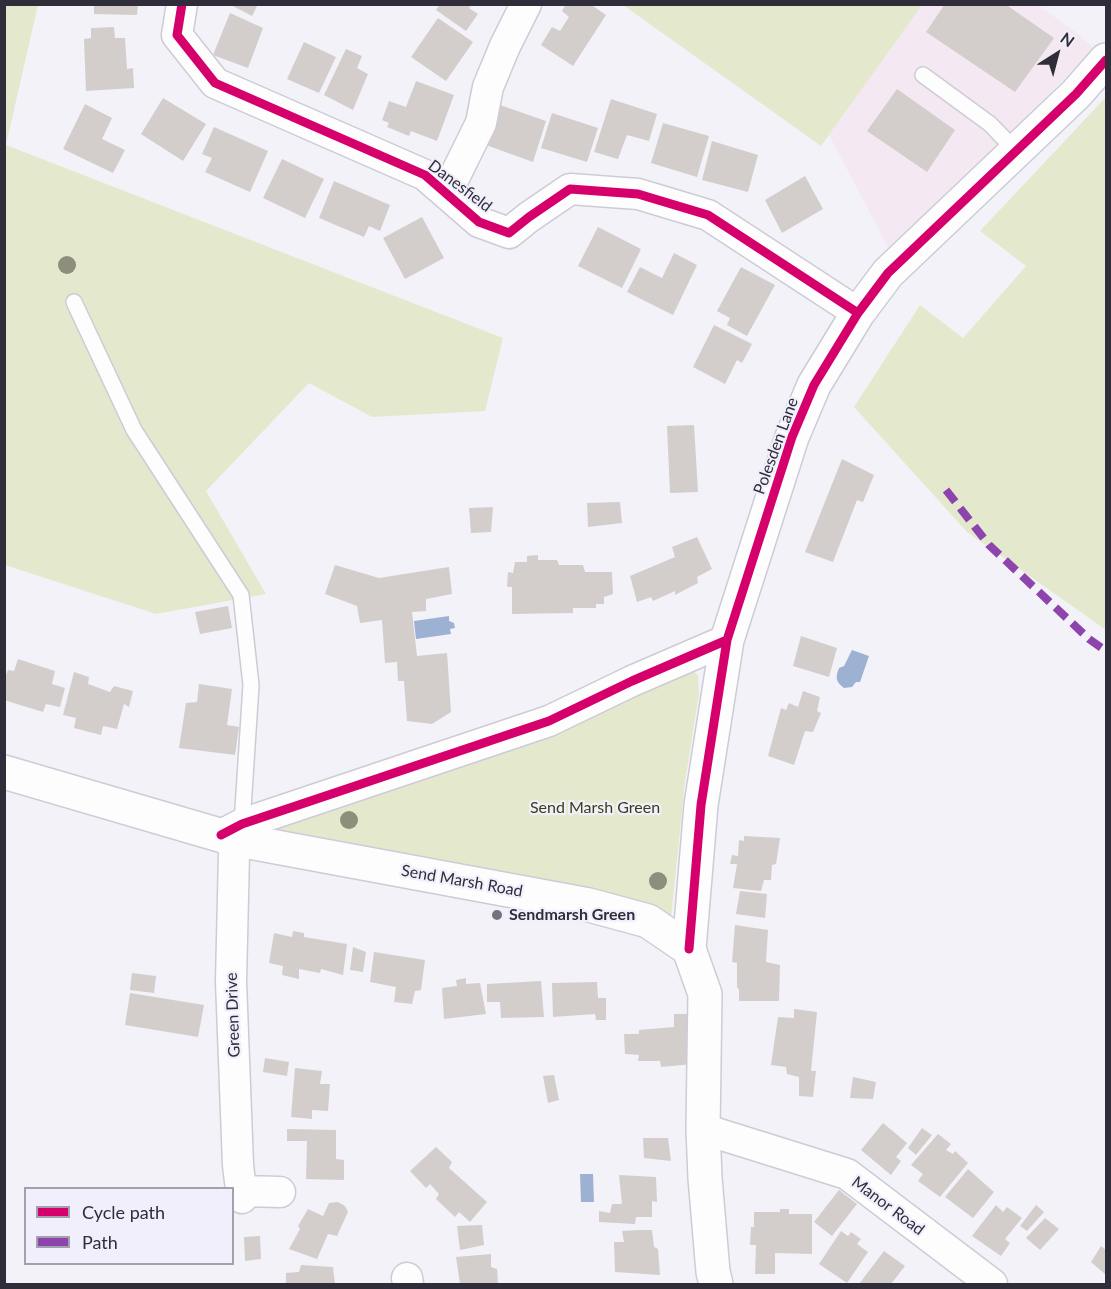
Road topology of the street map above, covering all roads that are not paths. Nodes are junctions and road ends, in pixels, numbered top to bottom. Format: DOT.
graph roads {
  1 [pos="182,4"];
  2 [pos="526,4"];
  3 [pos="1107,60"];
  4 [pos="922,75"];
  5 [pos="1017,152"];
  6 [pos="447,192"];
  7 [pos="74,302"];
  8 [pos="858,313"];
  9 [pos="727,640"];
  10 [pos="4,772"];
  11 [pos="232,832"];
  12 [pos="689,949"];
  13 [pos="703,1129"];
  14 [pos="280,1192"];
  15 [pos="716,1284"];
  16 [pos="992,1284"];
  1 -- 6 [label="street, Danesfield"];
  2 -- 6 [label="street"];
  3 -- 5 [label="main road, Polesden Lane"];
  4 -- 5 [label="lane"];
  5 -- 8 [label="main road, Polesden Lane"];
  6 -- 8 [label="street, Danesfield"];
  7 -- 11 [label="lane"];
  8 -- 9 [label="main road, Polesden Lane"];
  9 -- 11 [label="street"];
  9 -- 12 [label="main road, Polesden Lane"];
  10 -- 11 [label="main road, Send Marsh Road"];
  11 -- 12 [label="main road, Send Marsh Road"];
  11 -- 14 [label="street, Green Drive"];
  12 -- 13 [label="main road"];
  13 -- 15 [label="main road"];
  13 -- 16 [label="street, Manor Road"];
}
